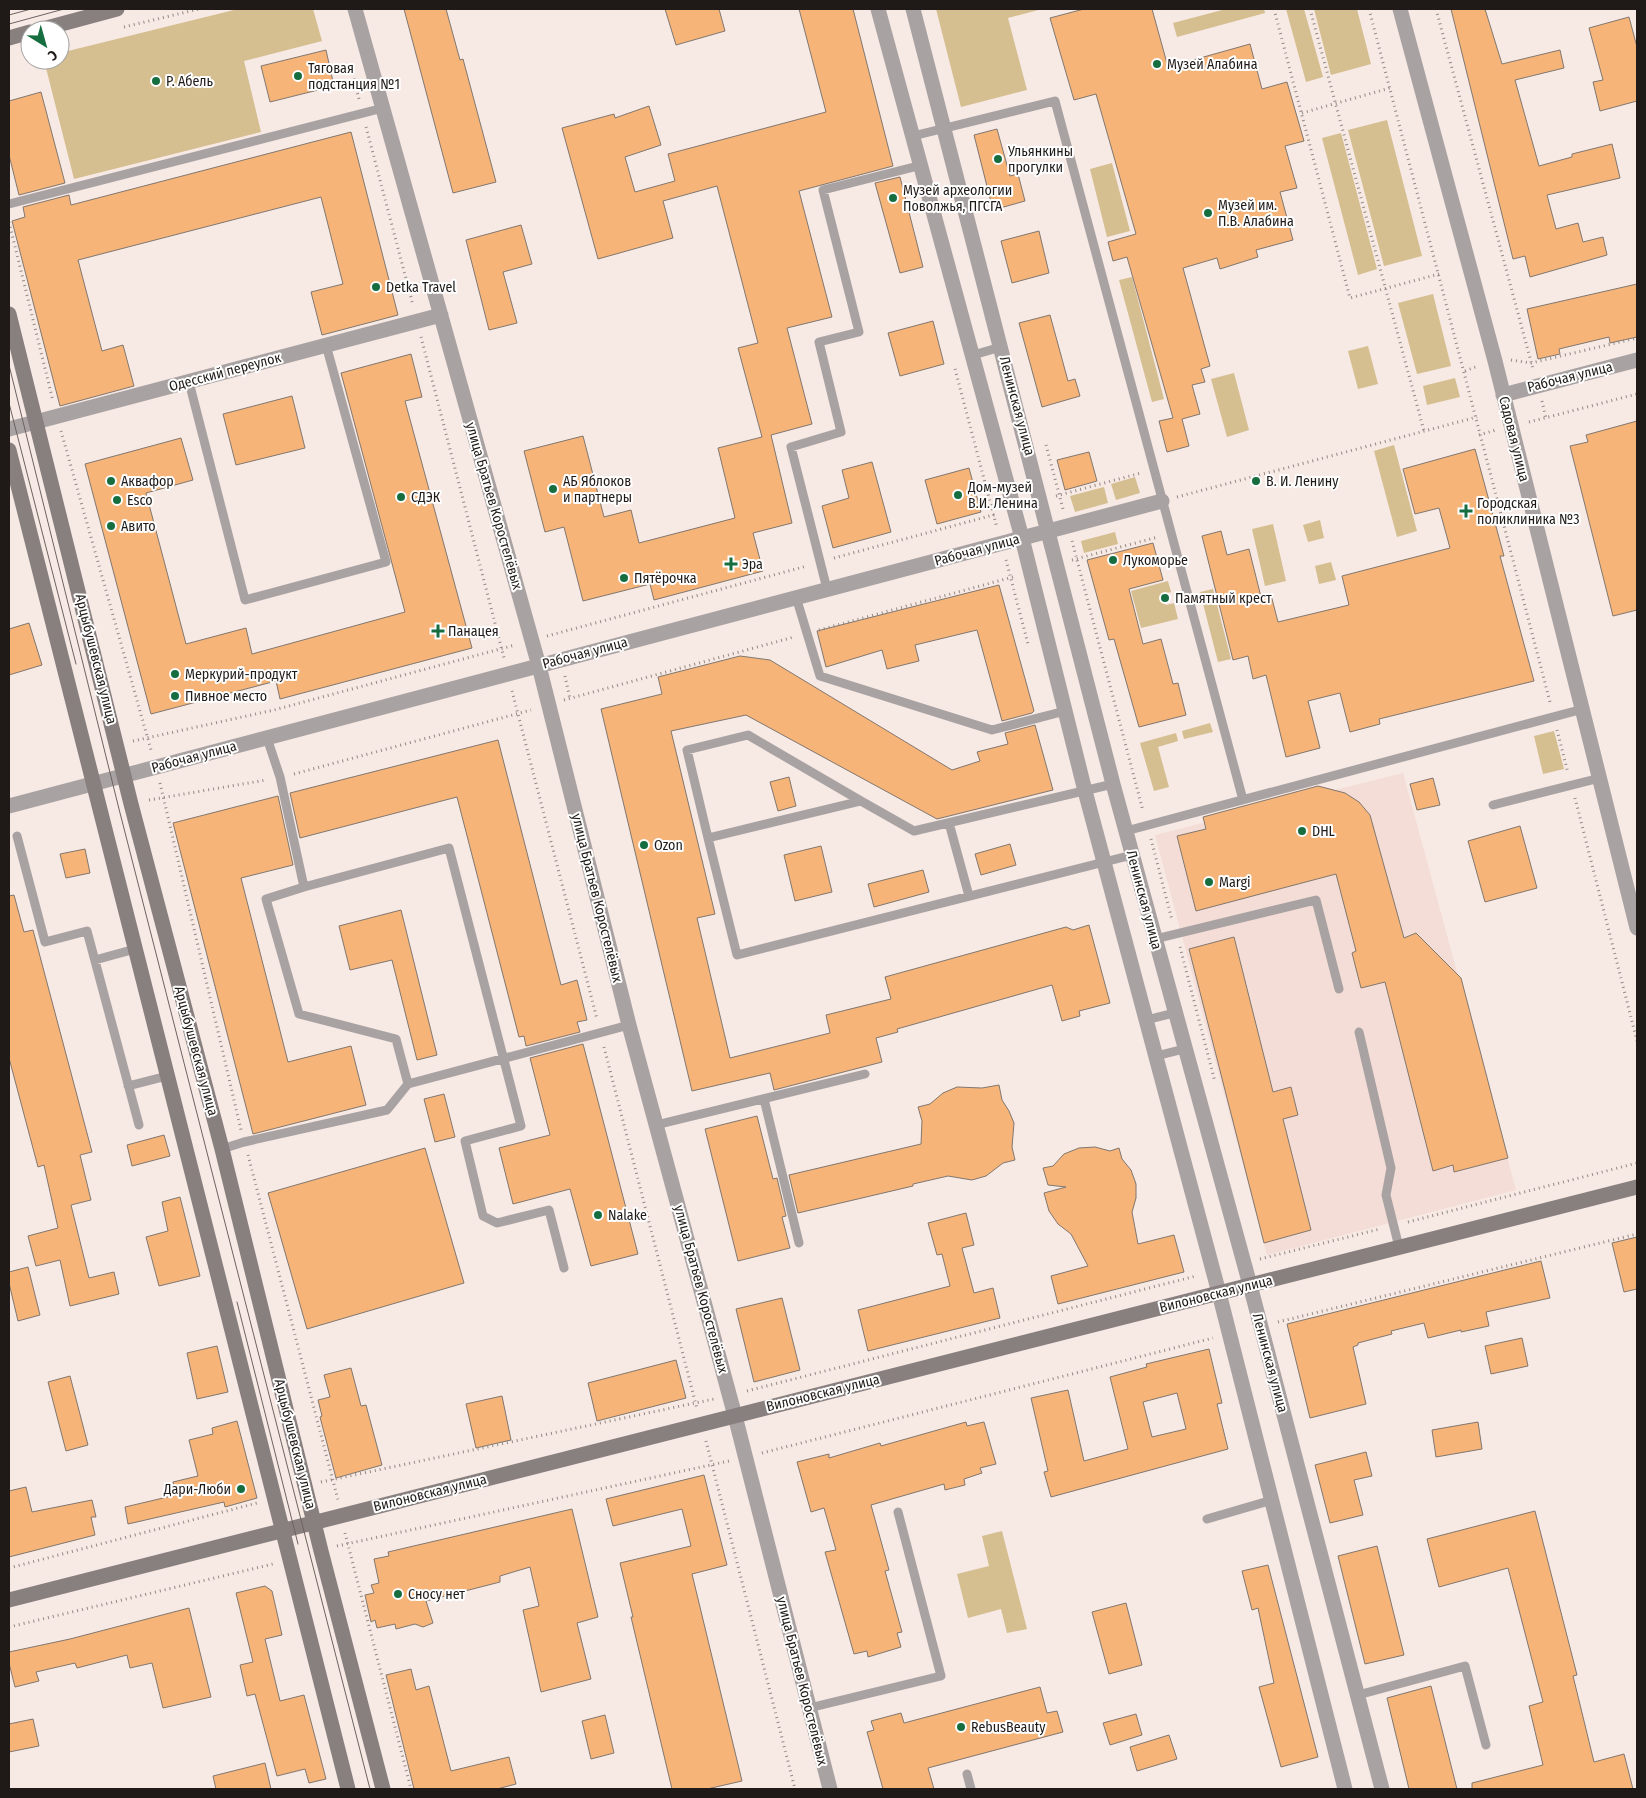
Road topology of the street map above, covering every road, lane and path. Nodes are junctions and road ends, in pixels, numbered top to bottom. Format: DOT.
graph roads {
  1 [pos="117,9"];
  2 [pos="199,9"];
  3 [pos="355,9"];
  4 [pos="878,9"];
  5 [pos="913,9"];
  6 [pos="1274,9"];
  7 [pos="1310,9"];
  8 [pos="1369,9"];
  9 [pos="1400,9"];
  10 [pos="1436,9"];
  11 [pos="70,21"];
  12 [pos="116,29"];
  13 [pos="348,58"];
  14 [pos="1390,88"];
  15 [pos="1336,104"];
  16 [pos="383,108"];
  17 [pos="363,113"];
  18 [pos="1302,113"];
  19 [pos="943,129"];
  20 [pos="913,136"];
  21 [pos="922,165"];
  22 [pos="9,204"];
  23 [pos="9,222"];
  24 [pos="1439,274"];
  25 [pos="1386,289"];
  26 [pos="9,314"];
  27 [pos="441,314"];
  28 [pos="417,321"];
  29 [pos="1637,338"];
  30 [pos="326,345"];
  31 [pos="1001,347"];
  32 [pos="973,354"];
  33 [pos="1637,360"];
  34 [pos="1495,361"];
  35 [pos="1532,362"];
  36 [pos="1465,371"];
  37 [pos="189,382"];
  38 [pos="1538,385"];
  39 [pos="1637,394"];
  40 [pos="1503,395"];
  41 [pos="57,416"];
  42 [pos="1476,417"];
  43 [pos="1546,418"];
  44 [pos="36,422"];
  45 [pos="1510,427"];
  46 [pos="9,430"];
  47 [pos="1424,431"];
  48 [pos="1479,435"];
  49 [pos="1044,438"];
  50 [pos="9,450"];
  51 [pos="1179,496"];
  52 [pos="1162,501"];
  53 [pos="994,514"];
  54 [pos="1068,526"];
  55 [pos="1050,530"];
  56 [pos="1022,538"];
  57 [pos="820,562"];
  58 [pos="1010,578"];
  59 [pos="828,589"];
  60 [pos="796,598"];
  61 [pos="807,634"];
  62 [pos="532,641"];
  63 [pos="502,649"];
  64 [pos="539,666"];
  65 [pos="508,674"];
  66 [pos="549,705"];
  67 [pos="1582,709"];
  68 [pos="1065,711"];
  69 [pos="518,713"];
  70 [pos="1554,717"];
  71 [pos="148,738"];
  72 [pos="267,738"];
  73 [pos="117,743"];
  74 [pos="156,767"];
  75 [pos="124,776"];
  76 [pos="280,777"];
  77 [pos="1600,778"];
  78 [pos="93,784"];
  79 [pos="1114,784"];
  80 [pos="1572,785"];
  81 [pos="1085,791"];
  82 [pos="162,797"];
  83 [pos="861,800"];
  84 [pos="1243,800"];
  85 [pos="131,804"];
  86 [pos="9,806"];
  87 [pos="1493,806"];
  88 [pos="949,823"];
  89 [pos="1147,826"];
  90 [pos="1126,831"];
  91 [pos="17,836"];
  92 [pos="708,838"];
  93 [pos="1132,855"];
  94 [pos="1104,862"];
  95 [pos="304,887"];
  96 [pos="969,896"];
  97 [pos="1637,928"];
  98 [pos="1176,934"];
  99 [pos="1154,939"];
  100 [pos="135,950"];
  101 [pos="95,960"];
  102 [pos="1339,989"];
  103 [pos="1174,1013"];
  104 [pos="1146,1020"];
  105 [pos="629,1025"];
  106 [pos="600,1032"];
  107 [pos="1359,1032"];
  108 [pos="1637,1041"];
  109 [pos="1184,1049"];
  110 [pos="1156,1056"];
  111 [pos="504,1058"];
  112 [pos="865,1074"];
  113 [pos="167,1076"];
  114 [pos="408,1084"];
  115 [pos="128,1086"];
  116 [pos="1216,1087"];
  117 [pos="764,1099"];
  118 [pos="139,1125"];
  119 [pos="656,1125"];
  120 [pos="244,1142"];
  121 [pos="222,1149"];
  122 [pos="1637,1163"];
  123 [pos="1637,1187"];
  124 [pos="1394,1225"];
  125 [pos="1637,1234"];
  126 [pos="800,1242"];
  127 [pos="1399,1247"];
  128 [pos="1260,1249"];
  129 [pos="1262,1259"];
  130 [pos="1244,1263"];
  131 [pos="564,1268"];
  132 [pos="1213,1271"];
  133 [pos="1250,1285"];
  134 [pos="1219,1293"];
  135 [pos="1260,1326"];
  136 [pos="1230,1334"];
  137 [pos="730,1395"];
  138 [pos="696,1403"];
  139 [pos="735,1416"];
  140 [pos="702,1424"];
  141 [pos="746,1457"];
  142 [pos="712,1465"];
  143 [pos="334,1480"];
  144 [pos="305,1485"];
  145 [pos="274,1493"];
  146 [pos="1272,1500"];
  147 [pos="898,1512"];
  148 [pos="341,1516"];
  149 [pos="1207,1520"];
  150 [pos="314,1522"];
  151 [pos="283,1530"];
  152 [pos="348,1544"];
  153 [pos="321,1551"];
  154 [pos="290,1559"];
  155 [pos="9,1568"];
  156 [pos="9,1600"];
  157 [pos="9,1627"];
  158 [pos="1358,1695"];
  159 [pos="809,1708"];
  160 [pos="1486,1745"];
  161 [pos="967,1774"];
  162 [pos="348,1789"];
  163 [pos="383,1789"];
  164 [pos="411,1789"];
  165 [pos="795,1789"];
  166 [pos="830,1789"];
  167 [pos="971,1789"];
  168 [pos="1345,1789"];
  169 [pos="1382,1789"];
  1 -- 11 [label="main road"];
  2 -- 12 [label="path"];
  3 -- 16 [label="street, улица Братьев Коростелёвых"];
  4 -- 20 [label="street, Ленинская улица"];
  5 -- 19 [label="street, Ленинская улица"];
  6 -- 18 [label="path"];
  7 -- 15 [label="path"];
  8 -- 14 [label="path"];
  9 -- 34 [label="street, Садовая улица"];
  10 -- 35 [label="path"];
  13 -- 17 [label="path"];
  14 -- 15 [label="path"];
  14 -- 24 [label="path"];
  15 -- 18 [label="path"];
  15 -- 25 [label="path"];
  16 -- 17 [label="lane"];
  16 -- 27 [label="street, улица Братьев Коростелёвых"];
  17 -- 22 [label="lane"];
  17 -- 28 [label="path"];
  18 -- 25 [label="path"];
  19 -- 20 [label="lane"];
  19 -- 31 [label="street, Ленинская улица"];
  19 -- 52 [label="lane"];
  20 -- 21 [label="street, Ленинская улица"];
  21 -- 32 [label="street, Ленинская улица"];
  21 -- 57 [label="lane"];
  23 -- 41 [label="path"];
  24 -- 25 [label="path"];
  24 -- 36 [label="path"];
  25 -- 47 [label="path"];
  26 -- 44 [label="main road, Арцыбушевская улица"];
  27 -- 28 [label="street, Одесский переулок"];
  27 -- 62 [label="street, улица Братьев Коростелёвых"];
  28 -- 30 [label="street, Одесский переулок"];
  28 -- 63 [label="path"];
  29 -- 35 [label="path"];
  30 -- 37 [label="street, Одесский переулок"];
  30 -- 37 [label="lane"];
  31 -- 32 [label="lane"];
  31 -- 55 [label="street, Ленинская улица"];
  32 -- 56 [label="street, Ленинская улица"];
  33 -- 38 [label="street, Рабочая улица"];
  34 -- 35 [label="path"];
  34 -- 36 [label="path"];
  34 -- 40 [label="street, Садовая улица"];
  35 -- 38 [label="path"];
  36 -- 42 [label="path"];
  37 -- 41 [label="street, Одесский переулок"];
  38 -- 40 [label="street, Рабочая улица"];
  38 -- 43 [label="path"];
  39 -- 43 [label="path"];
  40 -- 45 [label="street, Садовая улица"];
  41 -- 44 [label="street, Одесский переулок"];
  41 -- 71 [label="path"];
  42 -- 47 [label="path"];
  42 -- 48 [label="path"];
  43 -- 45 [label="path"];
  44 -- 46 [label="street, Одесский переулок"];
  44 -- 73 [label="main road, Арцыбушевская улица"];
  45 -- 48 [label="path"];
  45 -- 67 [label="street, Садовая улица"];
  47 -- 51 [label="path"];
  48 -- 70 [label="path"];
  49 -- 54 [label="path"];
  50 -- 78 [label="main road"];
  52 -- 54 [label="street, Рабочая улица"];
  52 -- 84 [label="lane"];
  53 -- 57 [label="path"];
  54 -- 55 [label="street, Рабочая улица"];
  54 -- 89 [label="path"];
  55 -- 56 [label="street, Рабочая улица"];
  55 -- 79 [label="street, Ленинская улица"];
  56 -- 59 [label="street, Рабочая улица"];
  56 -- 68 [label="street, Ленинская улица"];
  57 -- 59 [label="lane"];
  57 -- 62 [label="path"];
  58 -- 61 [label="path"];
  59 -- 60 [label="street, Рабочая улица"];
  60 -- 61 [label="lane"];
  60 -- 64 [label="street, Рабочая улица"];
  61 -- 66 [label="path"];
  61 -- 68 [label="lane"];
  62 -- 63 [label="path"];
  62 -- 64 [label="street, улица Братьев Коростелёвых"];
  63 -- 65 [label="path"];
  63 -- 71 [label="path"];
  64 -- 65 [label="street, Рабочая улица"];
  64 -- 66 [label="street, улица Братьев Коростелёвых"];
  65 -- 69 [label="path"];
  65 -- 72 [label="street, Рабочая улица"];
  66 -- 69 [label="path"];
  66 -- 105 [label="street, улица Братьев Коростелёвых"];
  67 -- 70 [label="lane"];
  67 -- 77 [label="street, Садовая улица"];
  68 -- 81 [label="street, Ленинская улица"];
  69 -- 76 [label="path"];
  69 -- 106 [label="path"];
  70 -- 80 [label="path"];
  70 -- 84 [label="lane"];
  71 -- 73 [label="path"];
  71 -- 74 [label="path"];
  72 -- 74 [label="street, Рабочая улица"];
  72 -- 76 [label="lane"];
  73 -- 75 [label="main road, Арцыбушевская улица"];
  74 -- 75 [label="street, Рабочая улица"];
  74 -- 82 [label="path"];
  75 -- 78 [label="street, Рабочая улица"];
  75 -- 85 [label="main road, Арцыбушевская улица"];
  76 -- 82 [label="path"];
  76 -- 95 [label="lane"];
  77 -- 80 [label="lane"];
  77 -- 97 [label="street, Садовая улица"];
  78 -- 86 [label="street, Рабочая улица"];
  78 -- 100 [label="main road"];
  79 -- 81 [label="lane"];
  79 -- 90 [label="street, Ленинская улица"];
  80 -- 87 [label="lane"];
  80 -- 108 [label="path"];
  81 -- 88 [label="lane"];
  81 -- 94 [label="street, Ленинская улица"];
  82 -- 85 [label="path"];
  82 -- 120 [label="path"];
  83 -- 88 [label="lane"];
  83 -- 92 [label="lane"];
  83 -- 92 [label="lane"];
  84 -- 89 [label="lane"];
  85 -- 121 [label="main road, Арцыбушевская улица"];
  88 -- 96 [label="lane"];
  89 -- 90 [label="lane"];
  89 -- 98 [label="path"];
  90 -- 93 [label="street, Ленинская улица"];
  91 -- 101 [label="lane"];
  92 -- 96 [label="lane"];
  93 -- 94 [label="lane"];
  93 -- 99 [label="street, Ленинская улица"];
  94 -- 96 [label="lane"];
  94 -- 104 [label="street, Ленинская улица"];
  95 -- 111 [label="lane"];
  95 -- 114 [label="lane"];
  98 -- 99 [label="lane"];
  98 -- 102 [label="lane"];
  98 -- 116 [label="path"];
  99 -- 103 [label="street, Ленинская улица"];
  100 -- 101 [label="lane"];
  100 -- 113 [label="main road"];
  101 -- 115 [label="lane"];
  103 -- 104 [label="lane"];
  103 -- 109 [label="street, Ленинская улица"];
  104 -- 110 [label="street, Ленинская улица"];
  105 -- 106 [label="lane"];
  105 -- 119 [label="street, улица Братьев Коростелёвых"];
  106 -- 111 [label="lane"];
  106 -- 138 [label="path"];
  107 -- 124 [label="lane"];
  109 -- 110 [label="lane"];
  109 -- 130 [label="street, Ленинская улица"];
  110 -- 132 [label="street, Ленинская улица"];
  111 -- 114 [label="lane"];
  111 -- 131 [label="lane"];
  112 -- 117 [label="lane"];
  113 -- 115 [label="lane"];
  113 -- 145 [label="main road"];
  114 -- 120 [label="lane"];
  115 -- 118 [label="lane"];
  117 -- 119 [label="lane"];
  117 -- 126 [label="lane"];
  119 -- 137 [label="street, улица Братьев Коростелёвых"];
  120 -- 121 [label="lane"];
  120 -- 143 [label="path"];
  121 -- 144 [label="main road, Арцыбушевская улица"];
  122 -- 124 [label="path"];
  123 -- 127 [label="main road, Вилоновская улица"];
  124 -- 127 [label="lane"];
  124 -- 129 [label="path"];
  125 -- 135 [label="path"];
  127 -- 133 [label="main road, Вилоновская улица"];
  128 -- 129 [label="path"];
  129 -- 130 [label="path"];
  130 -- 133 [label="street, Ленинская улица"];
  132 -- 134 [label="street, Ленинская улица"];
  132 -- 137 [label="path"];
  133 -- 134 [label="main road, Вилоновская улица"];
  133 -- 135 [label="street, Ленинская улица"];
  134 -- 136 [label="street, Ленинская улица"];
  134 -- 139 [label="main road, Вилоновская улица"];
  135 -- 158 [label="street, Ленинская улица"];
  136 -- 141 [label="path"];
  136 -- 146 [label="street, Ленинская улица"];
  137 -- 138 [label="path"];
  137 -- 139 [label="street, улица Братьев Коростелёвых"];
  138 -- 140 [label="path"];
  138 -- 143 [label="path"];
  139 -- 140 [label="main road, Вилоновская улица"];
  139 -- 141 [label="street, улица Братьев Коростелёвых"];
  140 -- 142 [label="path"];
  140 -- 148 [label="main road, Вилоновская улица"];
  141 -- 142 [label="path"];
  141 -- 159 [label="street, улица Братьев Коростелёвых"];
  142 -- 152 [label="path"];
  142 -- 165 [label="path"];
  143 -- 144 [label="path"];
  143 -- 148 [label="path"];
  144 -- 150 [label="main road, Арцыбушевская улица"];
  145 -- 151 [label="main road"];
  145 -- 155 [label="path"];
  146 -- 149 [label="lane"];
  146 -- 168 [label="street, Ленинская улица"];
  147 -- 159 [label="lane"];
  148 -- 150 [label="main road, Вилоновская улица"];
  148 -- 152 [label="path"];
  150 -- 151 [label="main road, Вилоновская улица"];
  150 -- 153 [label="main road, Арцыбушевская улица"];
  151 -- 154 [label="main road"];
  151 -- 156 [label="main road, Вилоновская улица"];
  152 -- 153 [label="path"];
  152 -- 164 [label="path"];
  153 -- 163 [label="main road, Арцыбушевская улица"];
  154 -- 157 [label="path"];
  154 -- 162 [label="main road"];
  158 -- 160 [label="lane"];
  158 -- 169 [label="street, Ленинская улица"];
  159 -- 166 [label="street, улица Братьев Коростелёвых"];
  161 -- 167 [label="lane"];
}
